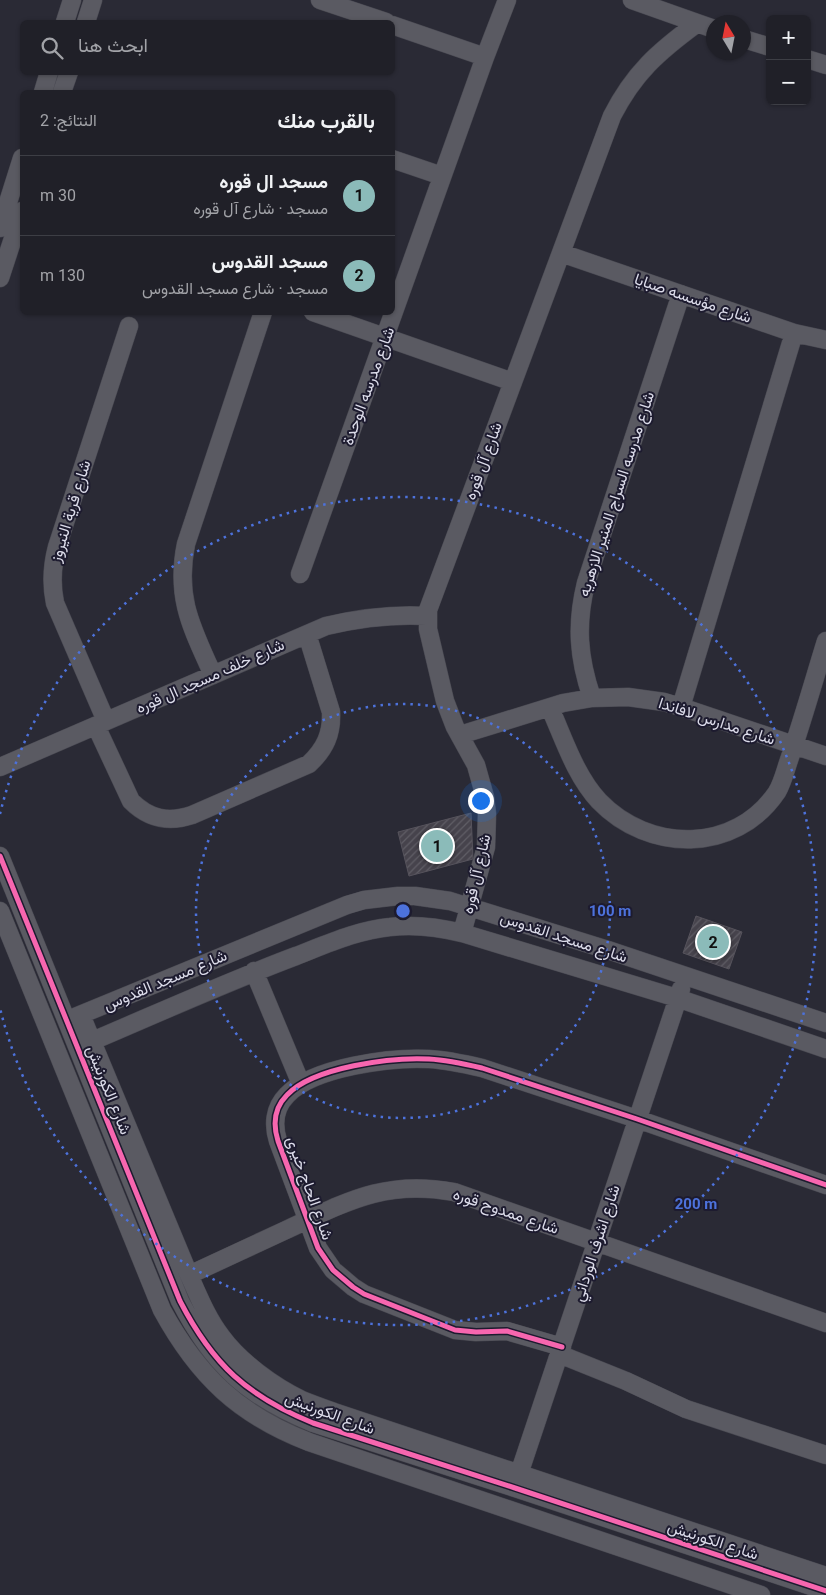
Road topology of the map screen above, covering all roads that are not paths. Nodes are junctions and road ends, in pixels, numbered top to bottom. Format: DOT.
graph roads {
  1 [pos="72,0"];
  2 [pos="93,0"];
  3 [pos="320,0"];
  4 [pos="507,0"];
  5 [pos="632,0"];
  6 [pos="66,20"];
  7 [pos="87,20"];
  8 [pos="380,20"];
  9 [pos="696,24"];
  10 [pos="395,26"];
  11 [pos="706,27"];
  12 [pos="751,41"];
  13 [pos="766,46"];
  14 [pos="485,56"];
  15 [pos="810,60"];
  16 [pos="826,65"];
  17 [pos="48,75"];
  18 [pos="68,75"];
  19 [pos="44,90"];
  20 [pos="63,90"];
  21 [pos="395,160"];
  22 [pos="20,164"];
  23 [pos="442,176"];
  24 [pos="20,218"];
  25 [pos="0,228"];
  26 [pos="561,253"];
  27 [pos="0,278"];
  28 [pos="681,294"];
  29 [pos="395,310"];
  30 [pos="262,315"];
  31 [pos="322,315"];
  32 [pos="393,315"];
  33 [pos="129,326"];
  34 [pos="794,333"];
  35 [pos="385,338"];
  36 [pos="826,340"];
  37 [pos="512,382"];
  38 [pos="300,574"];
  39 [pos="427,616"];
  40 [pos="307,634"];
  41 [pos="826,641"];
  42 [pos="213,675"];
  43 [pos="592,698"];
  44 [pos="681,707"];
  45 [pos="550,708"];
  46 [pos="101,724"];
  47 [pos="460,735"];
  48 [pos="794,745"];
  49 [pos="826,756"];
  50 [pos="0,767"];
  51 [pos="0,856"];
  52 [pos="470,907"];
  53 [pos="0,911"];
  54 [pos="462,933"];
  55 [pos="254,971"];
  56 [pos="685,976"];
  57 [pos="677,998"];
  58 [pos="74,1018"];
  59 [pos="826,1023"];
  60 [pos="48,1028"];
  61 [pos="85,1044"];
  62 [pos="826,1049"];
  63 [pos="60,1056"];
  64 [pos="301,1084"];
  65 [pos="637,1119"];
  66 [pos="826,1185"];
  67 [pos="307,1220"];
  68 [pos="596,1243"];
  69 [pos="189,1275"];
  70 [pos="826,1323"];
  71 [pos="560,1350"];
  72 [pos="826,1455"];
  73 [pos="517,1481"];
  74 [pos="508,1509"];
  75 [pos="826,1576"];
  76 [pos="826,1591"];
  77 [pos="761,1595"];
  1 -- 6 [label="street"];
  2 -- 7 [label="street"];
  3 -- 8 [label="street"];
  4 -- 14 [label="street, شارع مدرسه الوحدة"];
  5 -- 9 [label="street"];
  9 -- 11 [label="street"];
  9 -- 26 [label="street, شارع آل قوره"];
  10 -- 14 [label="street"];
  12 -- 13 [label="street"];
  14 -- 23 [label="street, شارع مدرسه الوحدة"];
  15 -- 16 [label="street"];
  17 -- 19 [label="street"];
  18 -- 20 [label="street"];
  21 -- 23 [label="street"];
  22 -- 25 [label="street"];
  23 -- 29 [label="street, شارع مدرسه الوحدة"];
  24 -- 27 [label="street"];
  26 -- 28 [label="street, شارع مؤسسه صبايا"];
  26 -- 37 [label="street, شارع آل قوره"];
  28 -- 34 [label="street, شارع مؤسسه صبايا"];
  28 -- 43 [label="street, شارع مدرسه السراج المنير الازهريه"];
  30 -- 42 [label="street"];
  31 -- 35 [label="street"];
  32 -- 35 [label="street, شارع مدرسه الوحدة"];
  33 -- 46 [label="street, شارع قرية النيروز"];
  34 -- 36 [label="street, شارع مؤسسه صبايا"];
  34 -- 44 [label="street"];
  35 -- 37 [label="street"];
  35 -- 38 [label="street, شارع مدرسه الوحدة"];
  37 -- 39 [label="street, شارع آل قوره"];
  39 -- 40 [label="street, شارع خلف مسجد ال قوره"];
  39 -- 47 [label="street, شارع آل قوره"];
  40 -- 42 [label="street, شارع خلف مسجد ال قوره"];
  40 -- 46 [label="street, شارع قرية النيروز"];
  41 -- 48 [label="street"];
  42 -- 46 [label="street, شارع خلف مسجد ال قوره"];
  43 -- 44 [label="street, شارع مدارس لافاندا"];
  43 -- 45 [label="street, شارع مدارس لافاندا"];
  44 -- 48 [label="street, شارع مدارس لافاندا"];
  45 -- 47 [label="street, شارع مدارس لافاندا"];
  45 -- 48 [label="street"];
  46 -- 50 [label="street, شارع خلف مسجد ال قوره"];
  47 -- 52 [label="street, شارع آل قوره"];
  48 -- 49 [label="street, شارع مدارس لافاندا"];
  51 -- 58 [label="street, شارع الكورنيش"];
  52 -- 54 [label="street, شارع آل قوره"];
  52 -- 56 [label="street, شارع مسجد القدوس"];
  52 -- 58 [label="street, شارع مسجد القدوس"];
  53 -- 60 [label="street, شارع الكورنيش"];
  54 -- 55 [label="street, شارع مسجد القدوس"];
  54 -- 57 [label="street, شارع مسجد القدوس"];
  55 -- 61 [label="street, شارع مسجد القدوس"];
  55 -- 64 [label="street"];
  56 -- 57 [label="street, شارع اشرف الورداني"];
  56 -- 59 [label="street, شارع مسجد القدوس"];
  57 -- 62 [label="street, شارع مسجد القدوس"];
  57 -- 65 [label="street, شارع اشرف الورداني"];
  58 -- 60 [label="street, شارع مسجد القدوس"];
  58 -- 61 [label="street, شارع الكورنيش"];
  60 -- 63 [label="street, شارع الكورنيش"];
  61 -- 63 [label="street, شارع مسجد القدوس"];
  61 -- 69 [label="street"];
  61 -- 73 [label="street, شارع الكورنيش"];
  63 -- 74 [label="street, شارع الكورنيش"];
  64 -- 65 [label="street, شارع الحاج خيرى"];
  64 -- 67 [label="street, شارع الحاج خيرى"];
  65 -- 66 [label="street, شارع الحاج خيرى"];
  65 -- 68 [label="street, شارع اشرف الورداني"];
  67 -- 68 [label="street, شارع ممدوح قوره"];
  67 -- 69 [label="street, شارع ممدوح قوره"];
  67 -- 71 [label="street, شارع الحاج خيرى"];
  68 -- 70 [label="street, شارع ممدوح قوره"];
  68 -- 71 [label="street, شارع اشرف الورداني"];
  69 -- 73 [label="street"];
  71 -- 72 [label="street, شارع الحاج خيرى"];
  71 -- 73 [label="street, شارع اشرف الورداني"];
  73 -- 74 [label="street, شارع اشرف الورداني"];
  73 -- 75 [label="street"];
  73 -- 76 [label="street, شارع الكورنيش"];
  74 -- 77 [label="street, شارع الكورنيش"];
}
